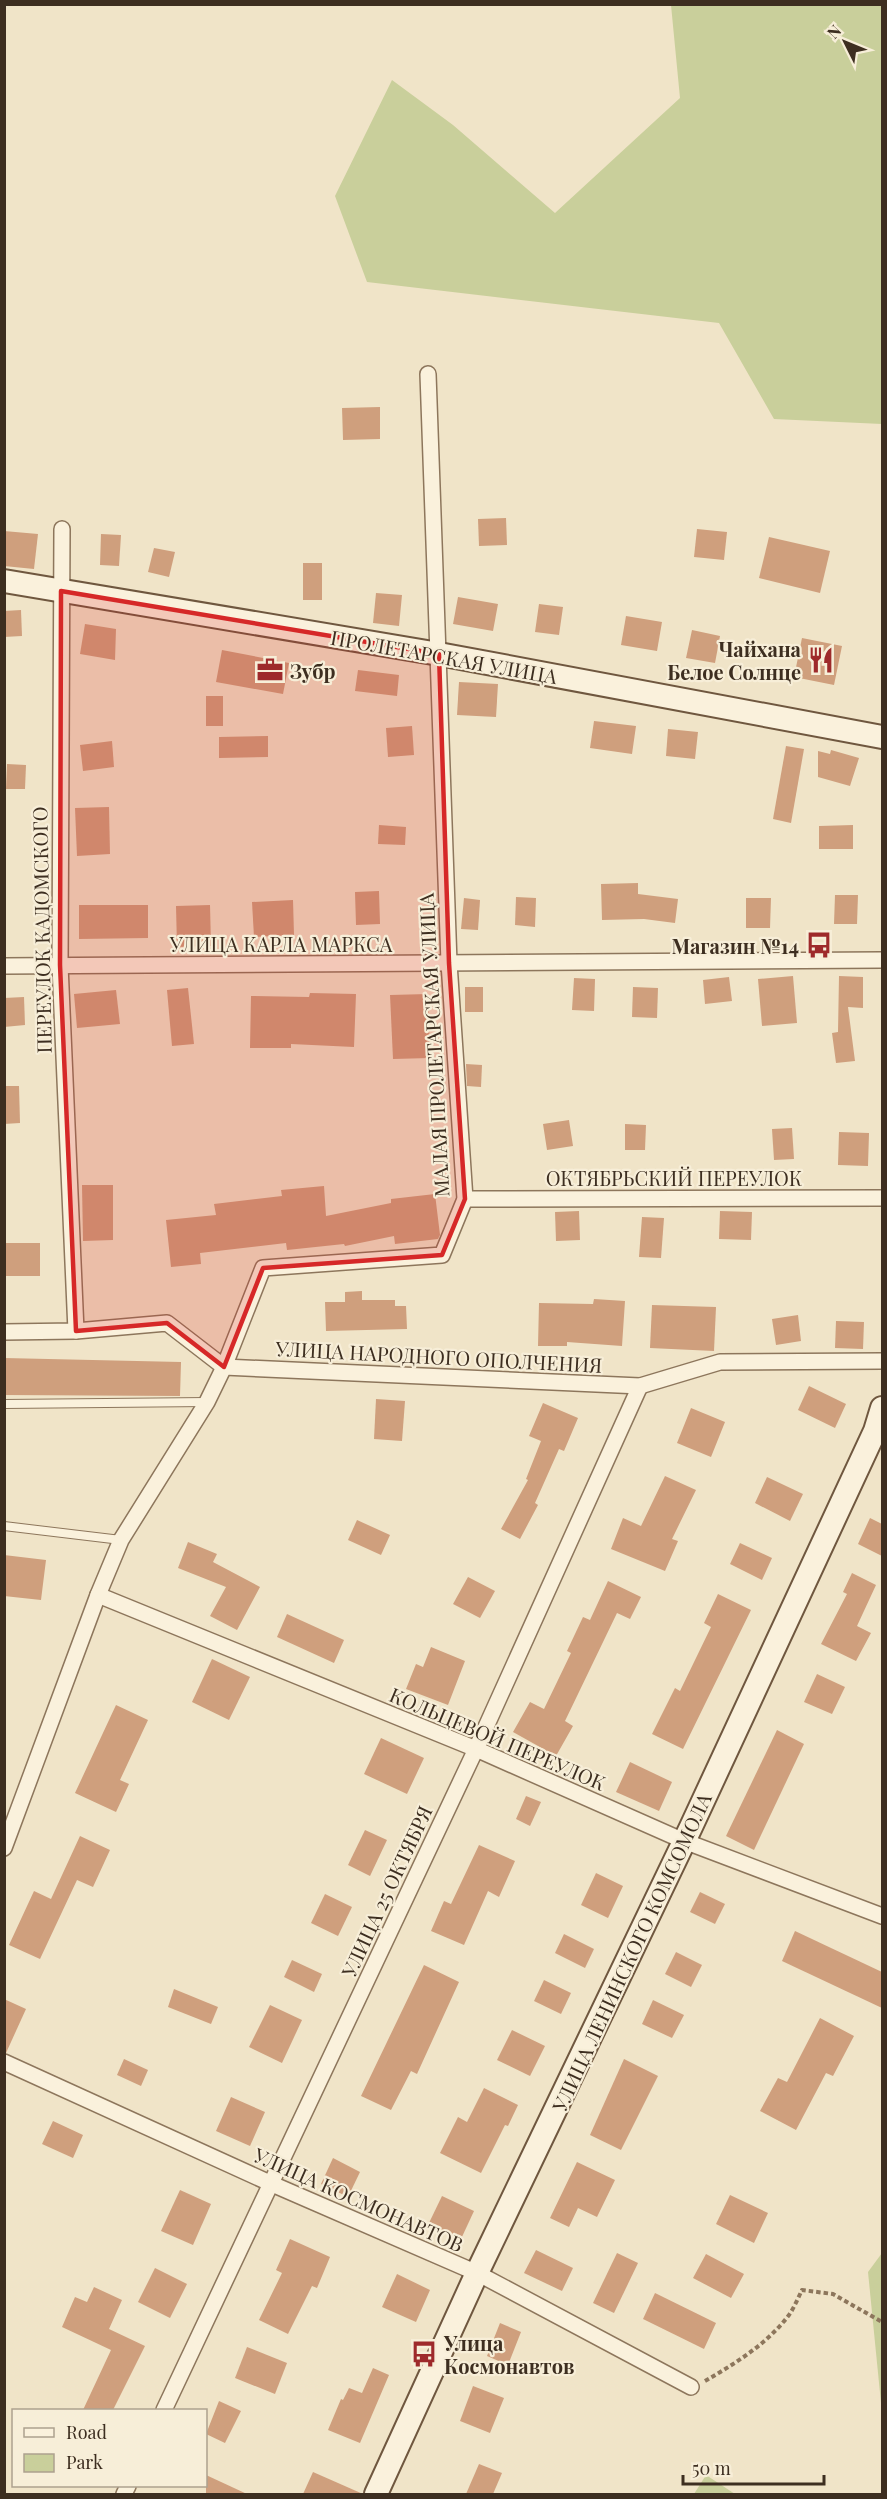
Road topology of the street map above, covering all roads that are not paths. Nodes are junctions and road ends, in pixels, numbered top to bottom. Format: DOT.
graph roads {
  1 [pos="428,374"];
  2 [pos="62,529"];
  3 [pos="4,581"];
  4 [pos="61,591"];
  5 [pos="439,654"];
  6 [pos="882,737"];
  7 [pos="882,960"];
  8 [pos="449,963"];
  9 [pos="4,966"];
  10 [pos="60,966"];
  11 [pos="882,1198"];
  12 [pos="465,1199"];
  13 [pos="76,1331"];
  14 [pos="4,1332"];
  15 [pos="882,1361"];
  16 [pos="224,1366"];
  17 [pos="640,1386"];
  18 [pos="207,1402"];
  19 [pos="4,1404"];
  20 [pos="882,1408"];
  21 [pos="4,1526"];
  22 [pos="121,1540"];
  23 [pos="98,1595"];
  24 [pos="476,1749"];
  25 [pos="684,1841"];
  26 [pos="4,1848"];
  27 [pos="882,1916"];
  28 [pos="4,2062"];
  29 [pos="272,2184"];
  30 [pos="477,2273"];
  31 [pos="691,2387"];
  32 [pos="164,2409"];
  33 [pos="376,2494"];
  1 -- 5 [label="street, МАЛАЯ ПРОЛЕТАРСКАЯ УЛИЦА"];
  2 -- 4 [label="street, ПЕРЕУЛОК КАДОМСКОГО"];
  3 -- 4 [label="main road, ПРОЛЕТАРСКАЯ УЛИЦА"];
  4 -- 5 [label="main road, ПРОЛЕТАРСКАЯ УЛИЦА"];
  4 -- 10 [label="street, ПЕРЕУЛОК КАДОМСКОГО"];
  5 -- 6 [label="main road, ПРОЛЕТАРСКАЯ УЛИЦА"];
  5 -- 8 [label="street, МАЛАЯ ПРОЛЕТАРСКАЯ УЛИЦА"];
  7 -- 8 [label="street, УЛИЦА КАРЛА МАРКСА"];
  8 -- 10 [label="street, УЛИЦА КАРЛА МАРКСА"];
  8 -- 12 [label="street, МАЛАЯ ПРОЛЕТАРСКАЯ УЛИЦА"];
  9 -- 10 [label="street, УЛИЦА КАРЛА МАРКСА"];
  10 -- 13 [label="street, ПЕРЕУЛОК КАДОМСКОГО"];
  11 -- 12 [label="street, ОКТЯБРЬСКИЙ ПЕРЕУЛОК"];
  12 -- 16 [label="street, МАЛАЯ ПРОЛЕТАРСКАЯ УЛИЦА"];
  13 -- 14 [label="street"];
  13 -- 16 [label="street"];
  15 -- 17 [label="street, УЛИЦА НАРОДНОГО ОПОЛЧЕНИЯ"];
  16 -- 17 [label="street, УЛИЦА НАРОДНОГО ОПОЛЧЕНИЯ"];
  16 -- 18 [label="street, МАЛАЯ ПРОЛЕТАРСКАЯ УЛИЦА"];
  17 -- 24 [label="street, УЛИЦА 25 ОКТЯБРЯ"];
  18 -- 19 [label="lane"];
  18 -- 22 [label="street, МАЛАЯ ПРОЛЕТАРСКАЯ УЛИЦА"];
  20 -- 25 [label="main road, УЛИЦА ЛЕНИНСКОГО КОМСОМОЛА"];
  21 -- 22 [label="lane"];
  22 -- 23 [label="street, МАЛАЯ ПРОЛЕТАРСКАЯ УЛИЦА"];
  23 -- 24 [label="street, КОЛЬЦЕВОЙ ПЕРЕУЛОК"];
  23 -- 26 [label="street, МАЛАЯ ПРОЛЕТАРСКАЯ УЛИЦА"];
  24 -- 25 [label="street, КОЛЬЦЕВОЙ ПЕРЕУЛОК"];
  24 -- 29 [label="street, УЛИЦА 25 ОКТЯБРЯ"];
  25 -- 27 [label="street, КОЛЬЦЕВОЙ ПЕРЕУЛОК"];
  25 -- 30 [label="main road, УЛИЦА ЛЕНИНСКОГО КОМСОМОЛА"];
  28 -- 29 [label="street, УЛИЦА КОСМОНАВТОВ"];
  29 -- 30 [label="street, УЛИЦА КОСМОНАВТОВ"];
  29 -- 32 [label="street, УЛИЦА 25 ОКТЯБРЯ"];
  30 -- 31 [label="street, УЛИЦА КОСМОНАВТОВ"];
  30 -- 33 [label="main road, УЛИЦА ЛЕНИНСКОГО КОМСОМОЛА"];
}
